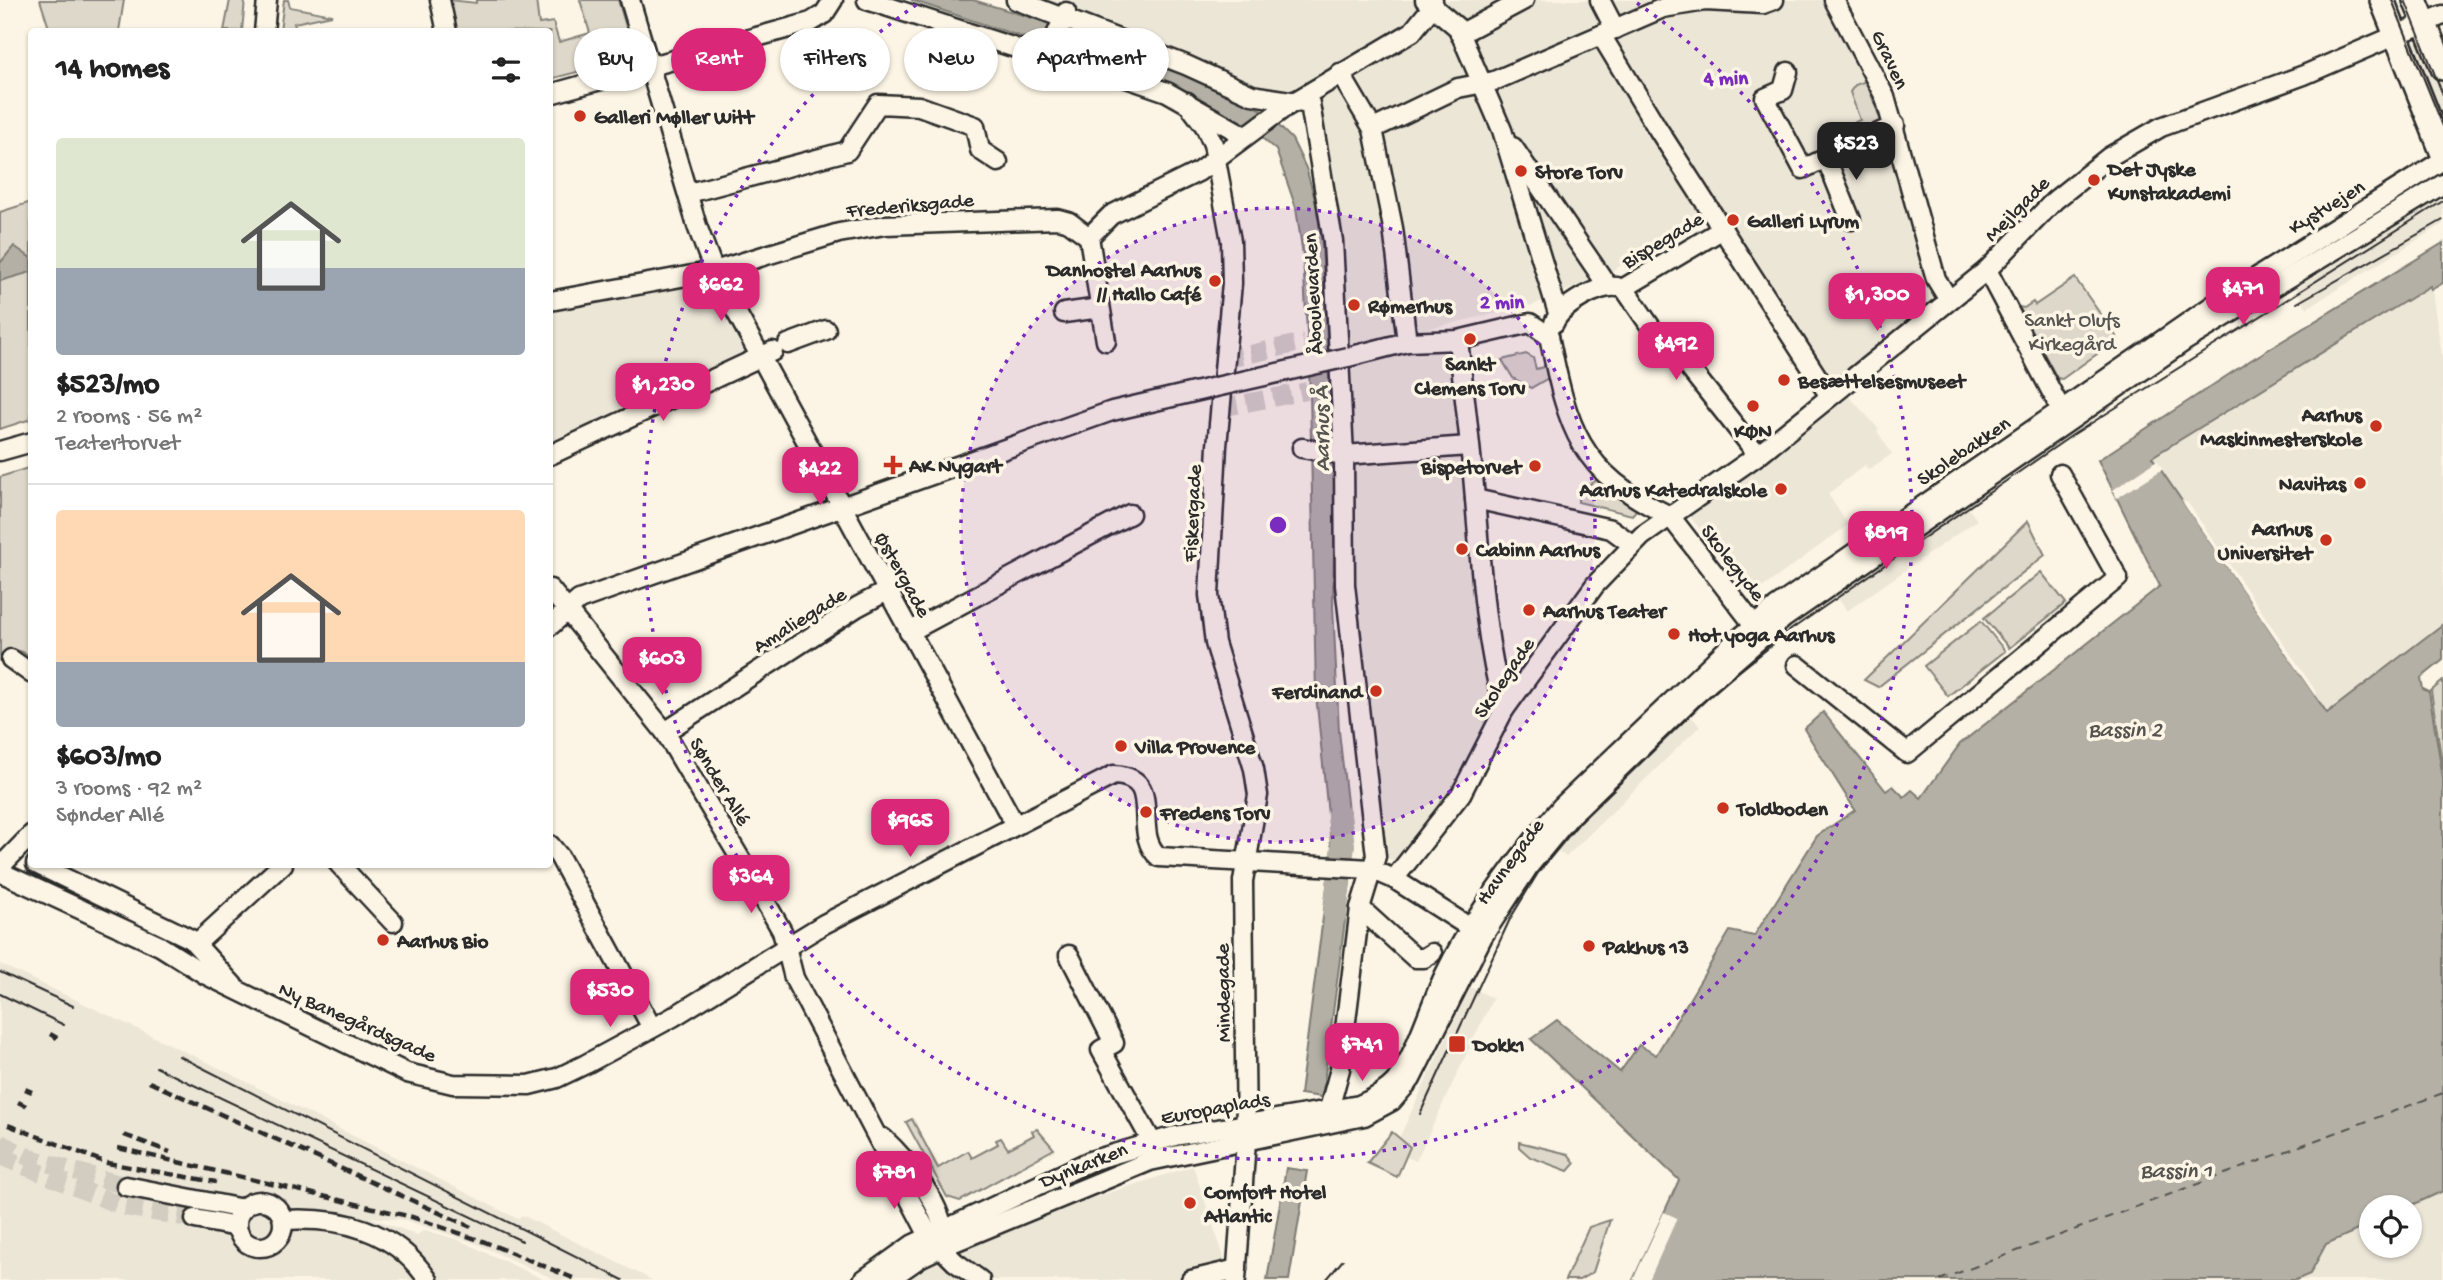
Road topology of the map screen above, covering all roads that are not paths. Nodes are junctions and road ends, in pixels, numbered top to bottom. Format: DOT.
graph roads {
  1 [pos="267,0"];
  2 [pos="440,0"];
  3 [pos="630,0"];
  4 [pos="833,0"];
  5 [pos="867,0"];
  6 [pos="1016,0"];
  7 [pos="1524,0"];
  8 [pos="1600,0"];
  9 [pos="1774,0"];
  10 [pos="1834,0"];
  11 [pos="2382,0"];
  12 [pos="2415,0"];
  13 [pos="1430,2"];
  14 [pos="1064,18"];
  15 [pos="2434,19"];
  16 [pos="264,28"];
  17 [pos="446,28"];
  18 [pos="638,28"];
  19 [pos="1459,31"];
  20 [pos="1608,32"];
  21 [pos="2396,36"];
  22 [pos="657,64"];
  23 [pos="2443,68"];
  24 [pos="1787,72"];
  25 [pos="1340,73"];
  26 [pos="1482,86"];
  27 [pos="574,87"];
  28 [pos="657,89"];
  29 [pos="1164,91"];
  30 [pos="553,93"];
  31 [pos="1187,102"];
  32 [pos="1291,104"];
  33 [pos="1895,125"];
  34 [pos="1373,129"];
  35 [pos="1502,130"];
  36 [pos="1246,136"];
  37 [pos="2443,154"];
  38 [pos="1826,158"];
  39 [pos="1215,160"];
  40 [pos="2443,160"];
  41 [pos="998,162"];
  42 [pos="2443,184"];
  43 [pos="689,193"];
  44 [pos="1851,220"];
  45 [pos="1723,229"];
  46 [pos="1089,237"];
  47 [pos="1987,270"];
  48 [pos="714,271"];
  49 [pos="1616,287"];
  50 [pos="553,300"];
  51 [pos="1948,300"];
  52 [pos="1100,308"];
  53 [pos="1064,313"];
  54 [pos="1558,313"];
  55 [pos="827,330"];
  56 [pos="1549,336"];
  57 [pos="1458,340"];
  58 [pos="1106,341"];
  59 [pos="1407,342"];
  60 [pos="774,351"];
  61 [pos="1829,395"];
  62 [pos="2064,415"];
  63 [pos="28,443"];
  64 [pos="1469,446"];
  65 [pos="1307,449"];
  66 [pos="0,451"];
  67 [pos="553,454"];
  68 [pos="1341,454"];
  69 [pos="1758,454"];
  70 [pos="2060,474"];
  71 [pos="1475,499"];
  72 [pos="841,507"];
  73 [pos="1130,514"];
  74 [pos="1670,516"];
  75 [pos="1633,545"];
  76 [pos="887,591"];
  77 [pos="553,593"];
  78 [pos="567,610"];
  79 [pos="553,623"];
  80 [pos="1758,630"];
  81 [pos="909,632"];
  82 [pos="12,659"];
  83 [pos="1797,665"];
  84 [pos="28,671"];
  85 [pos="1504,710"];
  86 [pos="665,732"];
  87 [pos="1015,825"];
  88 [pos="28,837"];
  89 [pos="553,849"];
  90 [pos="7,850"];
  91 [pos="28,860"];
  92 [pos="1245,862"];
  93 [pos="28,867"];
  94 [pos="43,868"];
  95 [pos="279,868"];
  96 [pos="344,868"];
  97 [pos="1364,868"];
  98 [pos="4,876"];
  99 [pos="1394,879"];
  100 [pos="1360,908"];
  101 [pos="393,922"];
  102 [pos="1477,932"];
  103 [pos="197,943"];
  104 [pos="786,948"];
  105 [pos="1432,953"];
  106 [pos="1069,956"];
  107 [pos="235,988"];
  108 [pos="652,1028"];
  109 [pos="1326,1122"];
  110 [pos="1246,1133"];
  111 [pos="1152,1142"];
  112 [pos="126,1186"];
  113 [pos="243,1209"];
  114 [pos="195,1219"];
  115 [pos="284,1220"];
  116 [pos="237,1227"];
  117 [pos="939,1237"];
  118 [pos="1238,1276"];
  119 [pos="428,1280"];
  120 [pos="863,1280"];
  121 [pos="888,1280"];
  122 [pos="981,1280"];
  123 [pos="1191,1280"];
  1 -- 16 [label="street"];
  2 -- 17 [label="street"];
  3 -- 18 [label="street, Østergade"];
  4 -- 22 [label="street"];
  5 -- 14 [label="street"];
  6 -- 14 [label="street"];
  7 -- 19 [label="street"];
  8 -- 20 [label="street"];
  9 -- 20 [label="street"];
  10 -- 33 [label="street, Graven"];
  11 -- 21 [label="main road"];
  12 -- 15 [label="main road"];
  13 -- 19 [label="street"];
  13 -- 25 [label="street"];
  14 -- 32 [label="street"];
  15 -- 21 [label="street, Mejlgade"];
  15 -- 23 [label="main road"];
  19 -- 26 [label="street"];
  20 -- 26 [label="street"];
  20 -- 45 [label="street"];
  21 -- 37 [label="main road"];
  21 -- 47 [label="street, Mejlgade"];
  24 -- 38 [label="street"];
  25 -- 32 [label="street"];
  25 -- 34 [label="street"];
  26 -- 34 [label="street"];
  26 -- 35 [label="street"];
  27 -- 30 [label="street"];
  28 -- 43 [label="street, Østergade"];
  29 -- 31 [label="street"];
  31 -- 36 [label="street"];
  31 -- 39 [label="street, Fiskergade"];
  32 -- 36 [label="street"];
  32 -- 68 [label="street, Åboulevarden"];
  33 -- 38 [label="street"];
  33 -- 51 [label="street, Graven"];
  34 -- 59 [label="street"];
  35 -- 49 [label="street"];
  35 -- 54 [label="street"];
  36 -- 39 [label="street"];
  38 -- 44 [label="street"];
  39 -- 46 [label="street"];
  39 -- 92 [label="street, Fiskergade"];
  40 -- 62 [label="street, Kystvejen"];
  41 -- 43 [label="street"];
  42 -- 62 [label="street, Kystvejen"];
  43 -- 48 [label="street, Østergade"];
  45 -- 49 [label="street, Bispegade"];
  45 -- 61 [label="street"];
  46 -- 48 [label="street, Frederiksgade"];
  46 -- 52 [label="street"];
  47 -- 51 [label="street, Mejlgade"];
  47 -- 62 [label="street"];
  48 -- 50 [label="street, Frederiksgade"];
  48 -- 60 [label="street, Østergade"];
  49 -- 54 [label="street"];
  49 -- 69 [label="street"];
  51 -- 61 [label="street, Mejlgade"];
  52 -- 53 [label="street"];
  52 -- 58 [label="street"];
  54 -- 56 [label="street"];
  55 -- 60 [label="street"];
  56 -- 57 [label="street"];
  56 -- 74 [label="street"];
  57 -- 59 [label="street"];
  57 -- 64 [label="street"];
  59 -- 72 [label="street, bridge"];
  60 -- 67 [label="street"];
  60 -- 72 [label="street, Østergade"];
  61 -- 69 [label="street, Mejlgade"];
  62 -- 80 [label="street, Skolebakken"];
  63 -- 66 [label="street"];
  64 -- 68 [label="street"];
  64 -- 71 [label="street"];
  65 -- 68 [label="street"];
  68 -- 97 [label="street, Åboulevarden"];
  69 -- 74 [label="street, Mejlgade"];
  70 -- 83 [label="street"];
  71 -- 75 [label="street"];
  71 -- 85 [label="street"];
  72 -- 76 [label="street, Østergade"];
  72 -- 78 [label="street"];
  73 -- 81 [label="street"];
  74 -- 75 [label="street, Skolegade"];
  74 -- 80 [label="street, Skolegyde"];
  75 -- 85 [label="street, Skolegade"];
  76 -- 81 [label="street, Østergade"];
  76 -- 86 [label="street, Amaliegade"];
  77 -- 78 [label="street, Sønder Allé"];
  78 -- 79 [label="street"];
  78 -- 86 [label="street, Sønder Allé"];
  80 -- 102 [label="street, Havnegade"];
  81 -- 87 [label="street, Østergade"];
  82 -- 84 [label="street"];
  85 -- 99 [label="street, Skolegade"];
  86 -- 104 [label="street, Sønder Allé"];
  87 -- 92 [label="street, Ny Banegårdsgade"];
  87 -- 104 [label="street, Ny Banegårdsgade"];
  88 -- 90 [label="street"];
  89 -- 108 [label="street"];
  90 -- 91 [label="street"];
  90 -- 98 [label="street"];
  92 -- 97 [label="street"];
  92 -- 110 [label="street, Mindegade"];
  93 -- 98 [label="street"];
  94 -- 103 [label="street"];
  95 -- 103 [label="street"];
  96 -- 101 [label="street"];
  97 -- 99 [label="street"];
  97 -- 100 [label="street"];
  98 -- 107 [label="street, Ny Banegårdsgade"];
  99 -- 102 [label="street"];
  100 -- 105 [label="street"];
  100 -- 109 [label="street"];
  102 -- 109 [label="street, Havnegade"];
  103 -- 107 [label="street"];
  104 -- 108 [label="street, Ny Banegårdsgade"];
  104 -- 117 [label="street, Sønder Allé"];
  106 -- 111 [label="street"];
  107 -- 108 [label="street, Ny Banegårdsgade"];
  109 -- 110 [label="street, Europaplads"];
  110 -- 111 [label="street, Europaplads"];
  110 -- 117 [label="street, Dynkarken"];
  110 -- 118 [label="street, Europaplads"];
  111 -- 117 [label="street, Dynkarken"];
  112 -- 113 [label="street"];
  113 -- 115 [label="street"];
  113 -- 116 [label="street"];
  114 -- 116 [label="street"];
  115 -- 116 [label="street"];
  115 -- 119 [label="street"];
  117 -- 120 [label="street"];
  117 -- 121 [label="street"];
  117 -- 122 [label="street, Sønder Allé"];
  118 -- 123 [label="street"];
}
